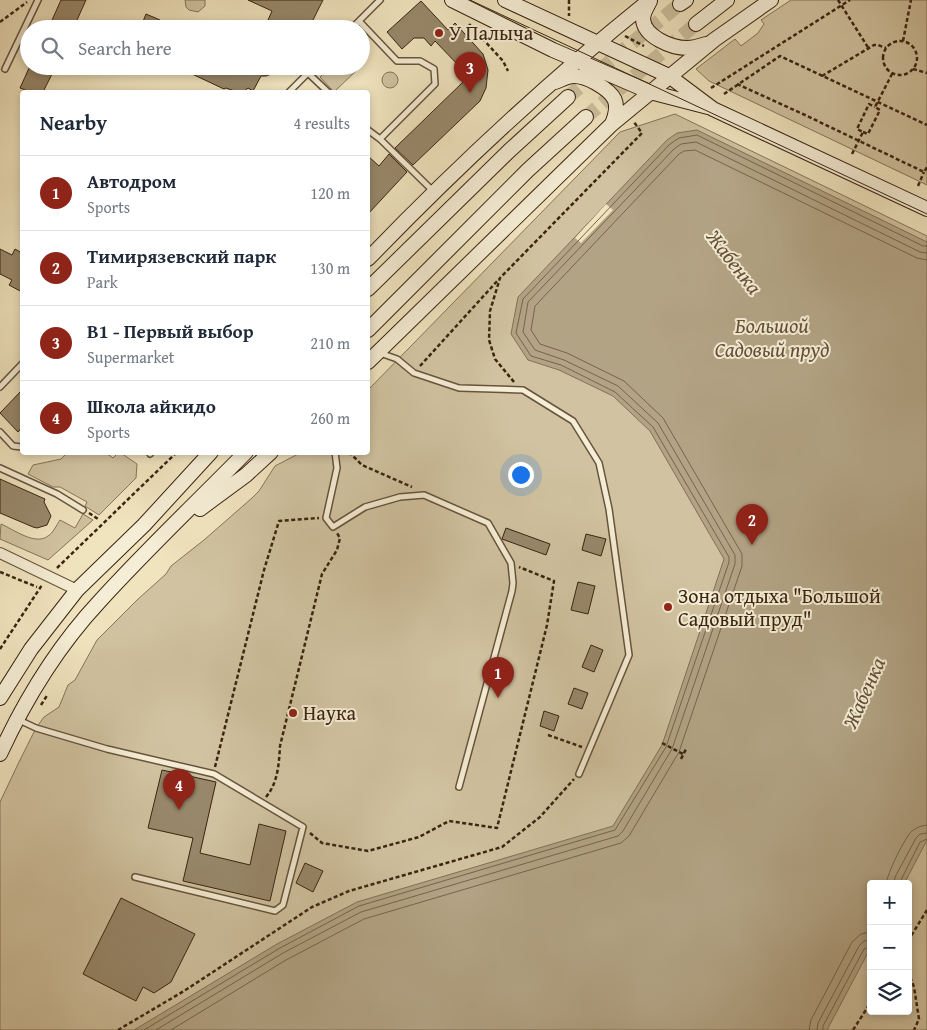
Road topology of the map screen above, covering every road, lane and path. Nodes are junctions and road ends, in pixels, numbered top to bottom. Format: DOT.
graph roads {
  1 [pos="30,0"];
  2 [pos="38,0"];
  3 [pos="380,0"];
  4 [pos="452,0"];
  5 [pos="504,0"];
  6 [pos="569,0"];
  7 [pos="650,0"];
  8 [pos="727,0"];
  9 [pos="772,0"];
  10 [pos="838,0"];
  11 [pos="850,0"];
  12 [pos="911,0"];
  13 [pos="842,5"];
  14 [pos="570,16"];
  15 [pos="29,20"];
  16 [pos="360,20"];
  17 [pos="466,21"];
  18 [pos="0,22"];
  19 [pos="696,24"];
  20 [pos="370,33"];
  21 [pos="20,39"];
  22 [pos="714,40"];
  23 [pos="903,41"];
  24 [pos="597,42"];
  25 [pos="886,48"];
  26 [pos="869,49"];
  27 [pos="577,60"];
  28 [pos="6,69"];
  29 [pos="913,69"];
  30 [pos="508,71"];
  31 [pos="927,73"];
  32 [pos="892,74"];
  33 [pos="306,75"];
  34 [pos="310,75"];
  35 [pos="669,76"];
  36 [pos="822,76"];
  37 [pos="550,84"];
  38 [pos="737,84"];
  39 [pos="711,88"];
  40 [pos="291,90"];
  41 [pos="326,90"];
  42 [pos="650,92"];
  43 [pos="724,94"];
  44 [pos="568,97"];
  45 [pos="877,101"];
  46 [pos="875,107"];
  47 [pos="713,108"];
  48 [pos="586,116"];
  49 [pos="632,119"];
  50 [pos="612,124"];
  51 [pos="927,126"];
  52 [pos="370,132"];
  53 [pos="863,132"];
  54 [pos="380,139"];
  55 [pos="858,141"];
  56 [pos="852,154"];
  57 [pos="927,167"];
  58 [pos="924,172"];
  59 [pos="918,186"];
  60 [pos="434,191"];
  61 [pos="927,208"];
  62 [pos="370,257"];
  63 [pos="500,278"];
  64 [pos="370,287"];
  65 [pos="370,328"];
  66 [pos="373,357"];
  67 [pos="20,366"];
  68 [pos="414,373"];
  69 [pos="0,387"];
  70 [pos="523,390"];
  71 [pos="0,432"];
  72 [pos="20,447"];
  73 [pos="174,455"];
  74 [pos="197,455"];
  75 [pos="208,455"];
  76 [pos="243,455"];
  77 [pos="268,455"];
  78 [pos="335,455"];
  79 [pos="352,455"];
  80 [pos="0,468"];
  81 [pos="424,495"];
  82 [pos="83,510"];
  83 [pos="326,518"];
  84 [pos="144,525"];
  85 [pos="333,527"];
  86 [pos="167,532"];
  87 [pos="0,553"];
  88 [pos="0,572"];
  89 [pos="48,576"];
  90 [pos="36,587"];
  91 [pos="77,590"];
  92 [pos="0,649"];
  93 [pos="0,698"];
  94 [pos="16,719"];
  95 [pos="548,735"];
  96 [pos="662,743"];
  97 [pos="686,749"];
  98 [pos="589,750"];
  99 [pos="0,754"];
  100 [pos="684,754"];
  101 [pos="681,759"];
  102 [pos="214,774"];
  103 [pos="579,774"];
  104 [pos="459,787"];
  105 [pos="262,802"];
  106 [pos="135,876"];
  107 [pos="927,910"];
  108 [pos="912,934"];
  109 [pos="912,982"];
  110 [pos="867,1008"];
  111 [pos="118,1030"];
  112 [pos="853,1030"];
  113 [pos="914,1030"];
  1 -- 18 [label="path"];
  2 -- 15 [label="lane"];
  3 -- 16 [label="lane"];
  4 -- 27 [label="main road"];
  5 -- 24 [label="main road"];
  6 -- 14 [label="path"];
  7 -- 22 [label="main road"];
  7 -- 24 [label="main road"];
  8 -- 19 [label="main road"];
  9 -- 22 [label="main road"];
  10 -- 13 [label="path"];
  11 -- 13 [label="path"];
  12 -- 23 [label="path"];
  13 -- 26 [label="path"];
  13 -- 39 [label="path"];
  17 -- 30 [label="path"];
  20 -- 54 [label="lane"];
  21 -- 28 [label="lane"];
  22 -- 35 [label="main road"];
  23 -- 25 [label="path"];
  23 -- 29 [label="path"];
  24 -- 27 [label="main road"];
  24 -- 35 [label="main road"];
  25 -- 26 [label="path"];
  25 -- 32 [label="path"];
  26 -- 36 [label="path"];
  27 -- 37 [label="main road"];
  27 -- 42 [label="main road"];
  29 -- 31 [label="path"];
  29 -- 32 [label="path"];
  32 -- 45 [label="path"];
  33 -- 40 [label="lane"];
  34 -- 41 [label="lane"];
  35 -- 42 [label="main road"];
  35 -- 47 [label="main road"];
  36 -- 38 [label="path"];
  36 -- 45 [label="path"];
  37 -- 50 [label="main road"];
  37 -- 60 [label="main road"];
  38 -- 43 [label="path"];
  38 -- 55 [label="path"];
  42 -- 47 [label="main road"];
  42 -- 50 [label="main road"];
  44 -- 64 [label="main road"];
  45 -- 46 [label="path"];
  45 -- 51 [label="path"];
  46 -- 53 [label="path"];
  46 -- 53 [label="path"];
  47 -- 61 [label="main road"];
  48 -- 65 [label="main road"];
  49 -- 63 [label="path"];
  50 -- 66 [label="main road"];
  52 -- 54 [label="lane"];
  53 -- 55 [label="path"];
  54 -- 60 [label="lane"];
  55 -- 56 [label="path"];
  55 -- 58 [label="path"];
  57 -- 58 [label="path"];
  58 -- 59 [label="path"];
  60 -- 62 [label="main road"];
  63 -- 68 [label="path"];
  63 -- 70 [label="path"];
  66 -- 68 [label="lane"];
  67 -- 69 [label="lane"];
  68 -- 70 [label="lane"];
  70 -- 98 [label="lane"];
  71 -- 72 [label="lane"];
  73 -- 89 [label="path"];
  74 -- 84 [label="main road"];
  75 -- 84 [label="main road"];
  76 -- 86 [label="main road"];
  77 -- 86 [label="main road"];
  78 -- 83 [label="lane"];
  79 -- 81 [label="path"];
  80 -- 82 [label="lane"];
  81 -- 85 [label="lane"];
  81 -- 104 [label="lane"];
  83 -- 85 [label="lane"];
  83 -- 102 [label="path"];
  84 -- 91 [label="main road"];
  85 -- 105 [label="path"];
  86 -- 94 [label="main road"];
  87 -- 89 [label="street"];
  88 -- 90 [label="path"];
  89 -- 91 [label="street"];
  89 -- 92 [label="path"];
  91 -- 93 [label="main road"];
  94 -- 99 [label="main road"];
  94 -- 102 [label="lane"];
  95 -- 98 [label="path"];
  96 -- 100 [label="path"];
  97 -- 100 [label="path"];
  98 -- 103 [label="lane"];
  100 -- 101 [label="path"];
  102 -- 105 [label="lane"];
  103 -- 111 [label="path"];
  105 -- 106 [label="lane"];
  107 -- 108 [label="path"];
  109 -- 113 [label="path"];
  110 -- 112 [label="path"];
}
